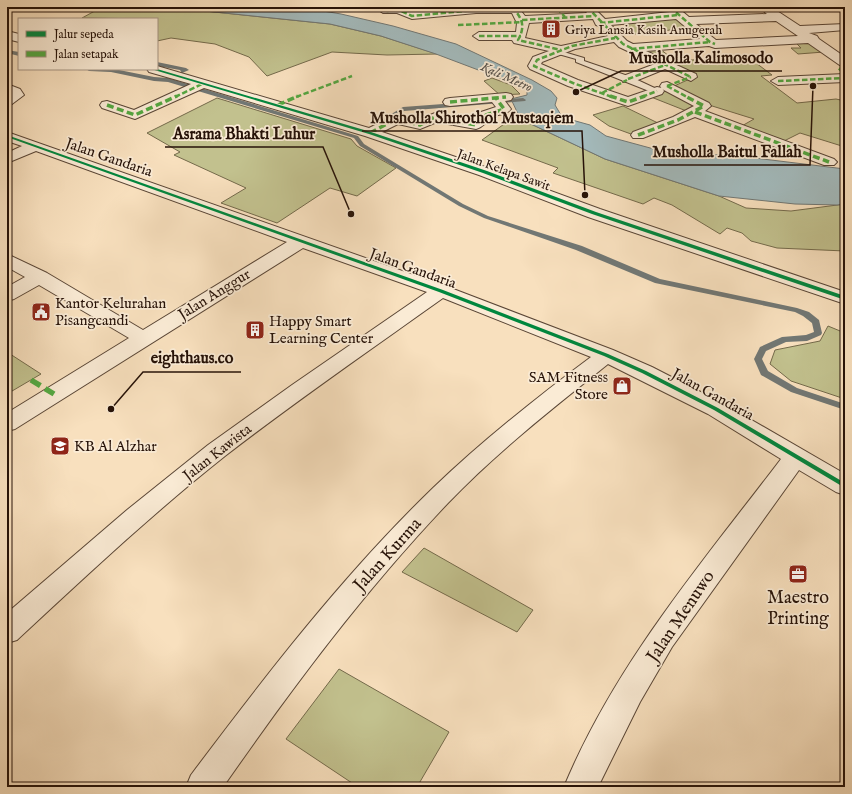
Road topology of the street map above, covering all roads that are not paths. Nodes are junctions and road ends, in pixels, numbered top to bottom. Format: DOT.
graph roads {
  1 [pos="379,7"];
  2 [pos="475,8"];
  3 [pos="513,8"];
  4 [pos="557,8"];
  5 [pos="765,8"];
  6 [pos="780,12"];
  7 [pos="678,14"];
  8 [pos="594,15"];
  9 [pos="565,17"];
  10 [pos="523,21"];
  11 [pos="458,25"];
  12 [pos="845,27"];
  13 [pos="798,30"];
  14 [pos="7,35"];
  15 [pos="479,36"];
  16 [pos="520,36"];
  17 [pos="18,38"];
  18 [pos="615,38"];
  19 [pos="813,39"];
  20 [pos="713,43"];
  21 [pos="631,48"];
  22 [pos="559,51"];
  23 [pos="840,54"];
  24 [pos="845,63"];
  25 [pos="665,65"];
  26 [pos="845,68"];
  27 [pos="156,70"];
  28 [pos="845,74"];
  29 [pos="845,78"];
  30 [pos="628,79"];
  31 [pos="778,81"];
  32 [pos="199,86"];
  33 [pos="657,91"];
  34 [pos="602,93"];
  35 [pos="450,102"];
  36 [pos="107,105"];
  37 [pos="695,112"];
  38 [pos="370,133"];
  39 [pos="638,135"];
  40 [pos="7,136"];
  41 [pos="36,146"];
  42 [pos="7,158"];
  43 [pos="829,162"];
  44 [pos="300,242"];
  45 [pos="7,259"];
  46 [pos="40,278"];
  47 [pos="441,291"];
  48 [pos="7,295"];
  49 [pos="845,298"];
  50 [pos="143,338"];
  51 [pos="606,355"];
  52 [pos="7,424"];
  53 [pos="796,457"];
  54 [pos="845,486"];
  55 [pos="7,631"];
  56 [pos="203,787"];
  57 [pos="581,787"];
  1 -- 2 [label="street"];
  2 -- 3 [label="street"];
  3 -- 10 [label="street"];
  4 -- 9 [label="street"];
  5 -- 6 [label="street"];
  6 -- 7 [label="street"];
  6 -- 13 [label="street"];
  7 -- 8 [label="street"];
  7 -- 20 [label="street"];
  8 -- 9 [label="street"];
  8 -- 18 [label="street"];
  9 -- 10 [label="street"];
  10 -- 11 [label="street"];
  10 -- 16 [label="street"];
  12 -- 13 [label="street"];
  13 -- 19 [label="street"];
  14 -- 17 [label="street"];
  15 -- 16 [label="street"];
  16 -- 22 [label="street"];
  18 -- 21 [label="street"];
  18 -- 22 [label="street"];
  19 -- 20 [label="street"];
  19 -- 23 [label="street"];
  20 -- 21 [label="street"];
  21 -- 25 [label="street"];
  22 -- 30 [label="lane"];
  22 -- 34 [label="street"];
  23 -- 24 [label="street"];
  25 -- 30 [label="street"];
  25 -- 37 [label="street"];
  26 -- 28 [label="street"];
  27 -- 32 [label="street, Jalan Kelapa Sawit"];
  29 -- 31 [label="street"];
  30 -- 33 [label="lane"];
  30 -- 34 [label="street"];
  32 -- 36 [label="street"];
  32 -- 38 [label="street, Jalan Kelapa Sawit"];
  33 -- 34 [label="street"];
  35 -- 38 [label="street"];
  37 -- 39 [label="street"];
  37 -- 43 [label="street"];
  38 -- 49 [label="street, Jalan Kelapa Sawit"];
  40 -- 41 [label="street, Jalan Gandaria"];
  41 -- 42 [label="street"];
  41 -- 44 [label="street, Jalan Gandaria"];
  44 -- 47 [label="street, Jalan Gandaria"];
  44 -- 50 [label="street, Jalan Anggur"];
  45 -- 46 [label="street"];
  46 -- 48 [label="street"];
  46 -- 50 [label="street"];
  47 -- 51 [label="street, Jalan Gandaria"];
  47 -- 55 [label="street, Jalan Kawista"];
  50 -- 52 [label="street, Jalan Anggur"];
  51 -- 53 [label="street, Jalan Gandaria"];
  51 -- 56 [label="street, Jalan Kurma"];
  53 -- 54 [label="street, Jalan Gandaria"];
  53 -- 57 [label="street, Jalan Menuwo"];
}
